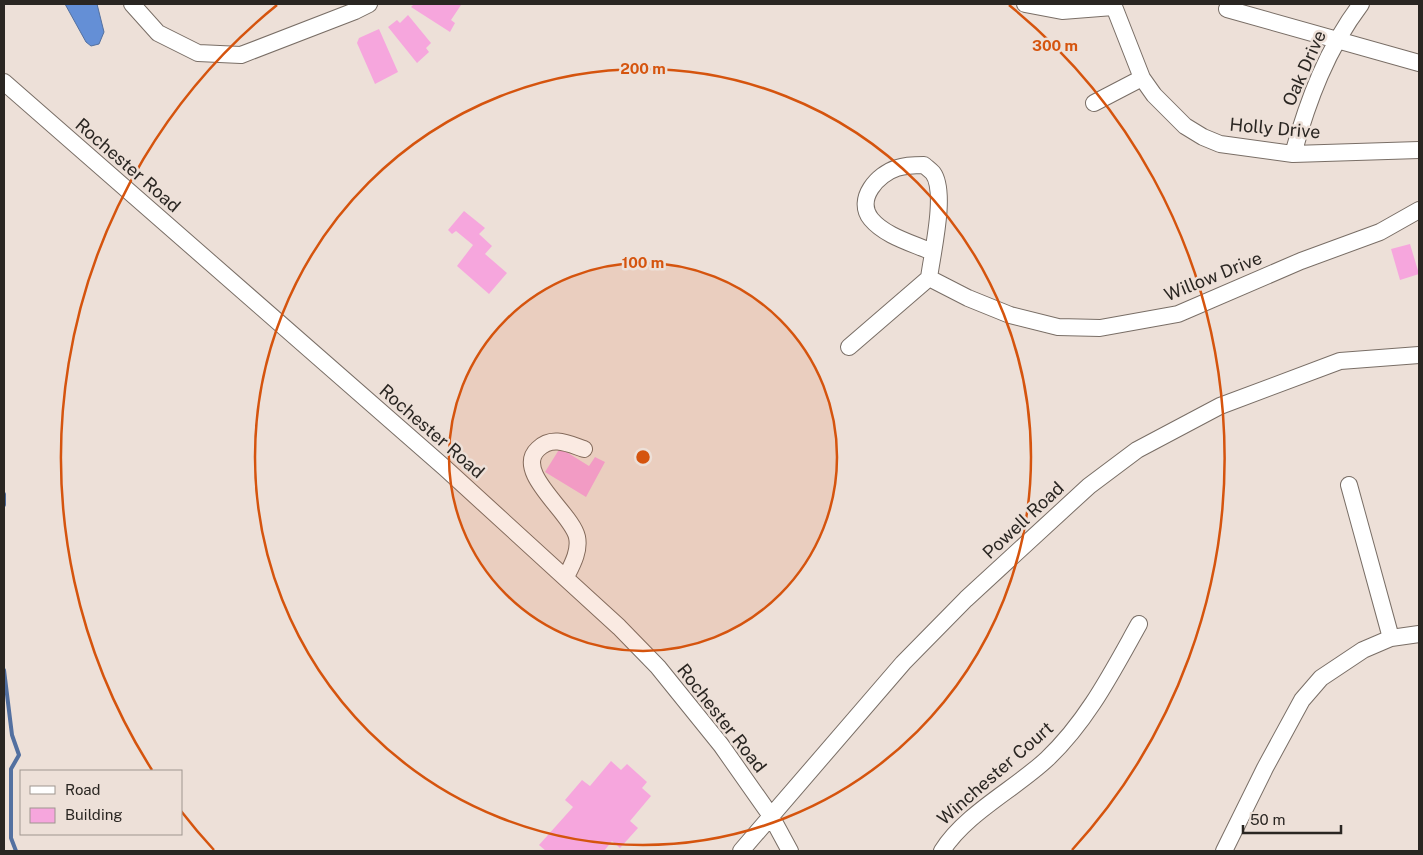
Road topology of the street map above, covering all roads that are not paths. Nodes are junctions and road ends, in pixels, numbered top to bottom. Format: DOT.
graph roads {
  1 [pos="132,4"];
  2 [pos="369,4"];
  3 [pos="1025,4"];
  4 [pos="1361,4"];
  5 [pos="1113,6"];
  6 [pos="1227,8"];
  7 [pos="1338,40"];
  8 [pos="1419,63"];
  9 [pos="1142,78"];
  10 [pos="4,82"];
  11 [pos="1094,103"];
  12 [pos="1419,150"];
  13 [pos="1293,154"];
  14 [pos="1419,210"];
  15 [pos="932,252"];
  16 [pos="929,278"];
  17 [pos="850,346"];
  18 [pos="1419,355"];
  19 [pos="584,450"];
  20 [pos="1349,485"];
  21 [pos="566,577"];
  22 [pos="1139,624"];
  23 [pos="1419,634"];
  24 [pos="1391,638"];
  25 [pos="771,816"];
  26 [pos="740,851"];
  27 [pos="790,851"];
  28 [pos="942,851"];
  29 [pos="1224,851"];
  1 -- 2 [label="street"];
  3 -- 5 [label="street"];
  4 -- 7 [label="street, Oak Drive"];
  5 -- 9 [label="street, Holly Drive"];
  6 -- 7 [label="street"];
  7 -- 8 [label="street"];
  7 -- 13 [label="street, Oak Drive"];
  9 -- 11 [label="street"];
  9 -- 13 [label="street, Holly Drive"];
  10 -- 21 [label="street, Rochester Road"];
  12 -- 13 [label="street, Holly Drive"];
  14 -- 16 [label="street, Willow Drive"];
  15 -- 15 [label="street"];
  15 -- 16 [label="street"];
  16 -- 17 [label="street"];
  18 -- 25 [label="street, Powell Road"];
  19 -- 21 [label="street"];
  20 -- 24 [label="street"];
  21 -- 25 [label="street, Rochester Road"];
  22 -- 28 [label="street, Winchester Court"];
  23 -- 24 [label="street"];
  24 -- 29 [label="street"];
  25 -- 26 [label="street, Powell Road"];
  25 -- 27 [label="street, Rochester Road"];
}
